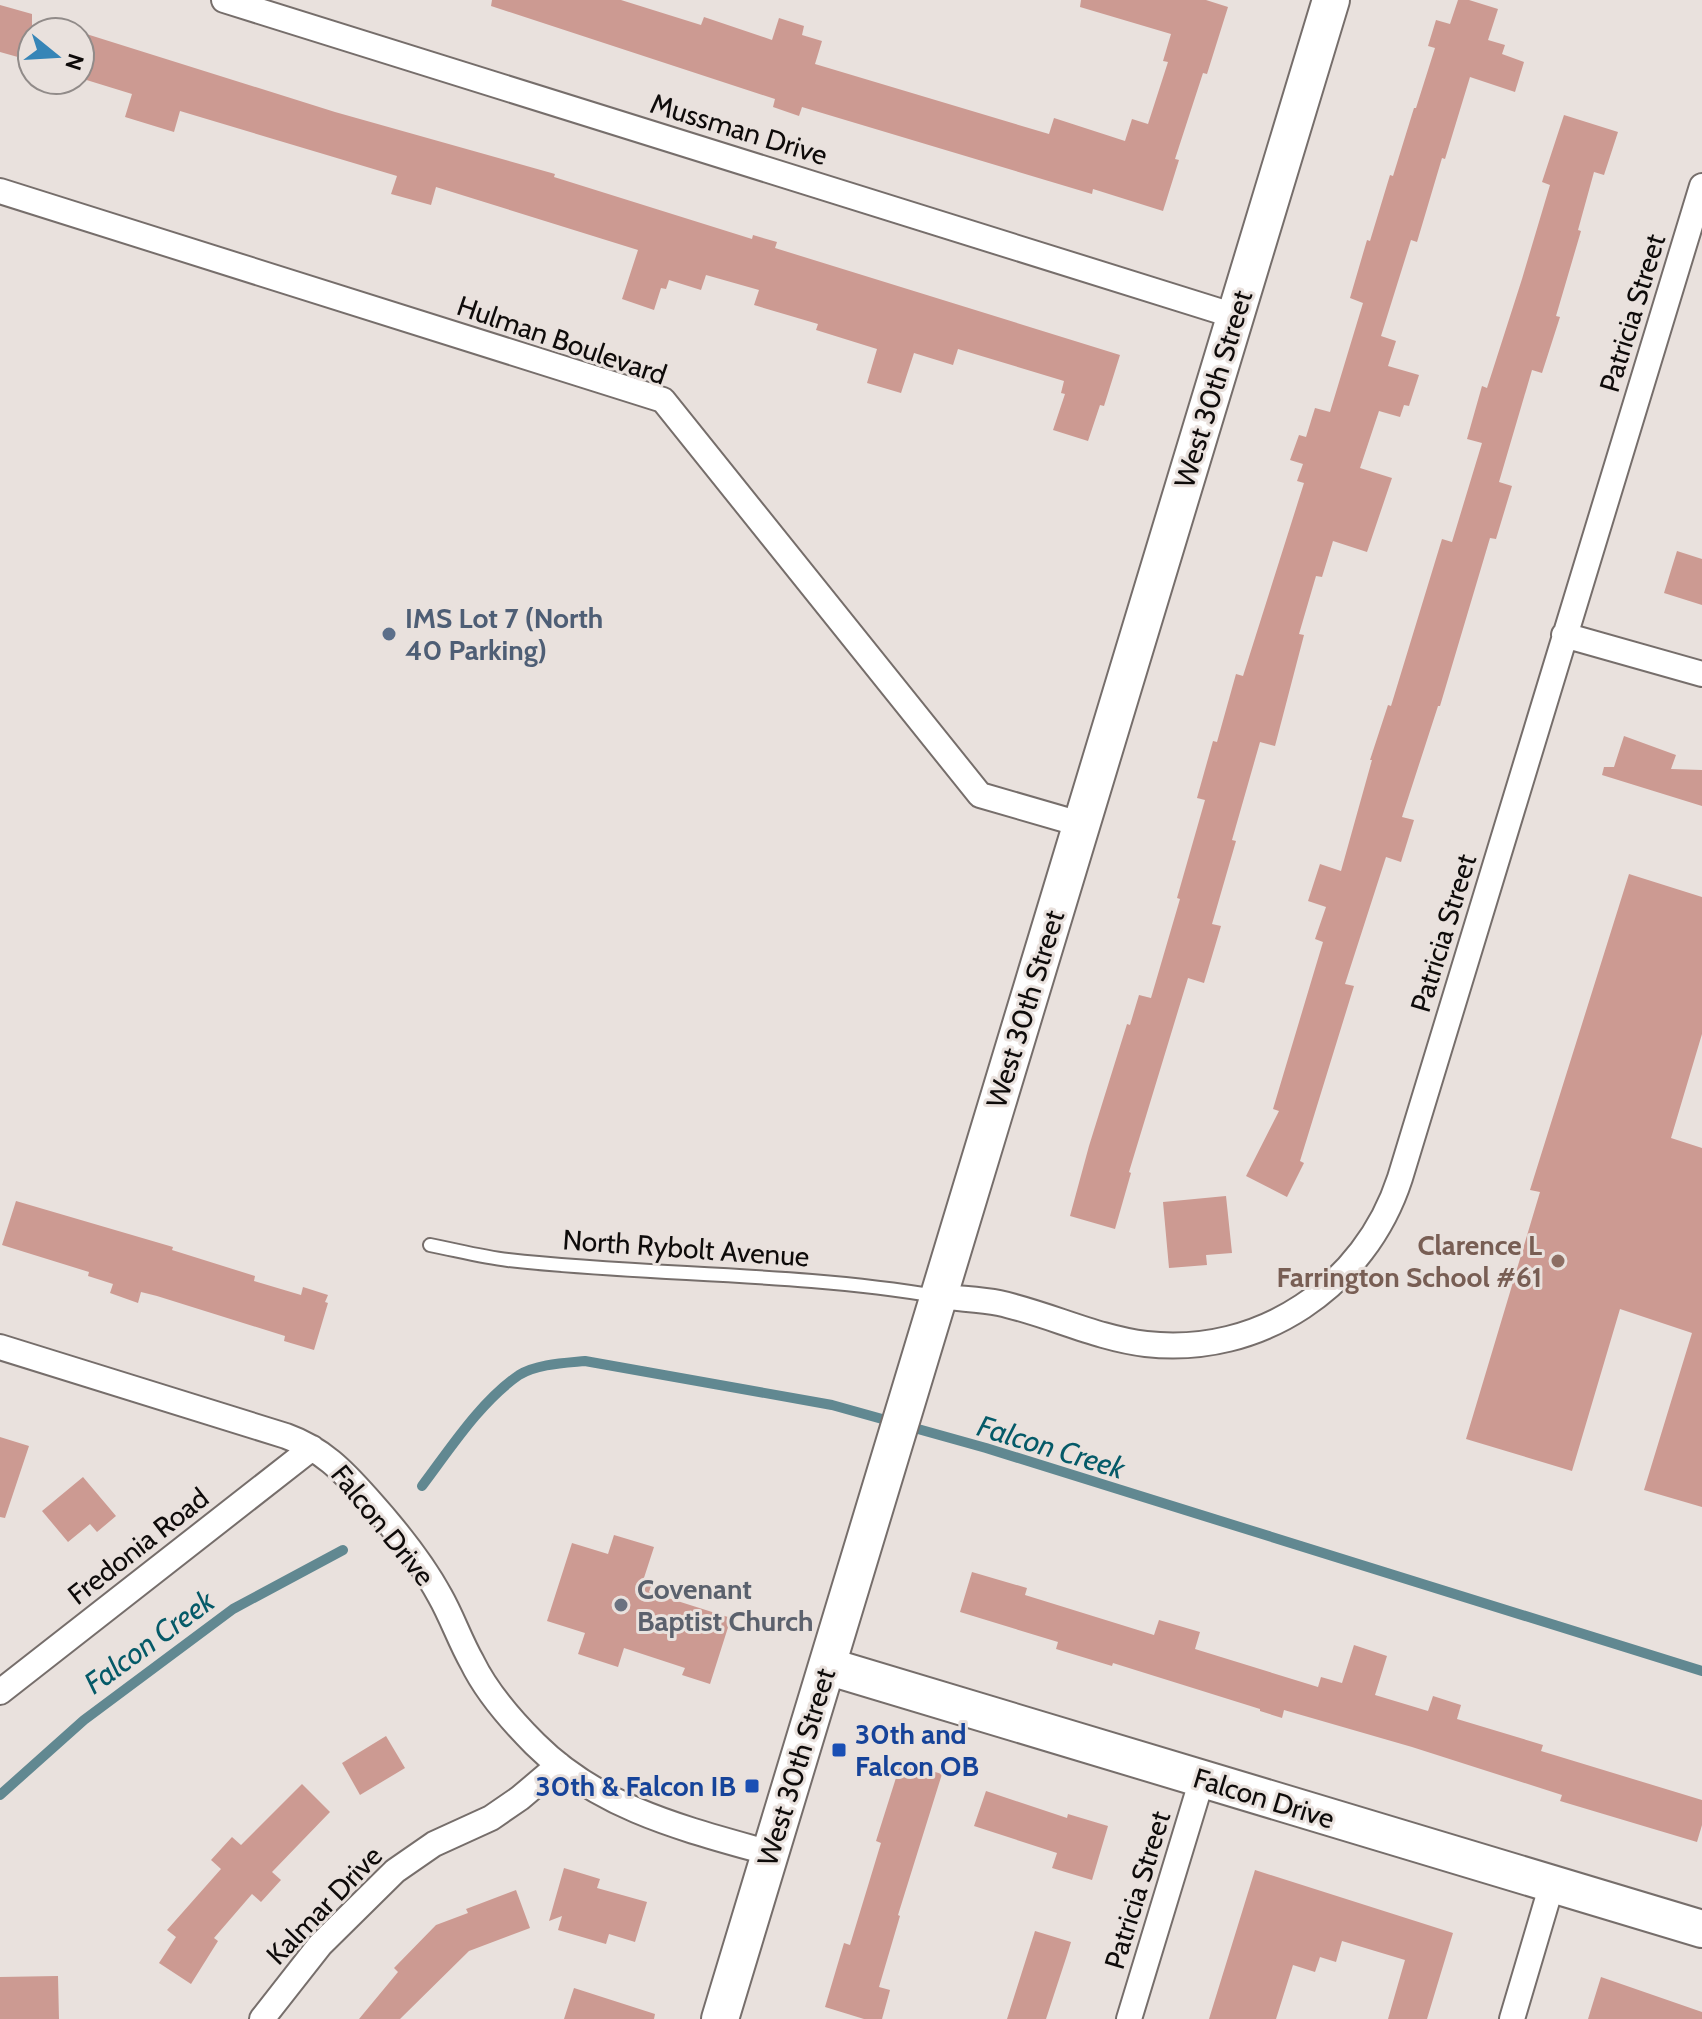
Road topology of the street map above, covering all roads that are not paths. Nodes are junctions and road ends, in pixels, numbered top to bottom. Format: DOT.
graph roads {
  1 [pos="224,0"];
  2 [pos="1331,0"];
  3 [pos="261,5"];
  4 [pos="1702,186"];
  5 [pos="0,191"];
  6 [pos="1235,316"];
  7 [pos="1564,635"];
  8 [pos="1702,674"];
  9 [pos="1080,824"];
  10 [pos="430,1245"];
  11 [pos="938,1296"];
  12 [pos="0,1347"];
  13 [pos="312,1448"];
  14 [pos="827,1666"];
  15 [pos="0,1692"];
  16 [pos="559,1765"];
  17 [pos="1202,1779"];
  18 [pos="770,1853"];
  19 [pos="1552,1884"];
  20 [pos="1702,1929"];
  21 [pos="262,2019"];
  22 [pos="720,2019"];
  23 [pos="1129,2019"];
  24 [pos="1512,2019"];
  1 -- 3 [label="street, Mussman Drive"];
  2 -- 6 [label="main road, West 30th Street"];
  3 -- 6 [label="street, Mussman Drive"];
  4 -- 7 [label="street, Patricia Street"];
  5 -- 9 [label="street, Hulman Boulevard"];
  6 -- 9 [label="main road, West 30th Street"];
  7 -- 8 [label="street"];
  7 -- 11 [label="street, Patricia Street"];
  9 -- 11 [label="main road, West 30th Street"];
  10 -- 11 [label="lane, North Rybolt Avenue"];
  11 -- 14 [label="main road, West 30th Street"];
  12 -- 13 [label="street, Falcon Drive"];
  13 -- 15 [label="street, Fredonia Road"];
  13 -- 16 [label="street, Falcon Drive"];
  14 -- 17 [label="main road, Falcon Drive"];
  14 -- 18 [label="main road, West 30th Street"];
  16 -- 18 [label="street, Falcon Drive"];
  16 -- 21 [label="street, Kalmar Drive"];
  17 -- 19 [label="main road, Falcon Drive"];
  17 -- 23 [label="street, Patricia Street"];
  18 -- 22 [label="main road, West 30th Street"];
  19 -- 20 [label="main road, Falcon Drive"];
  19 -- 24 [label="street"];
}
